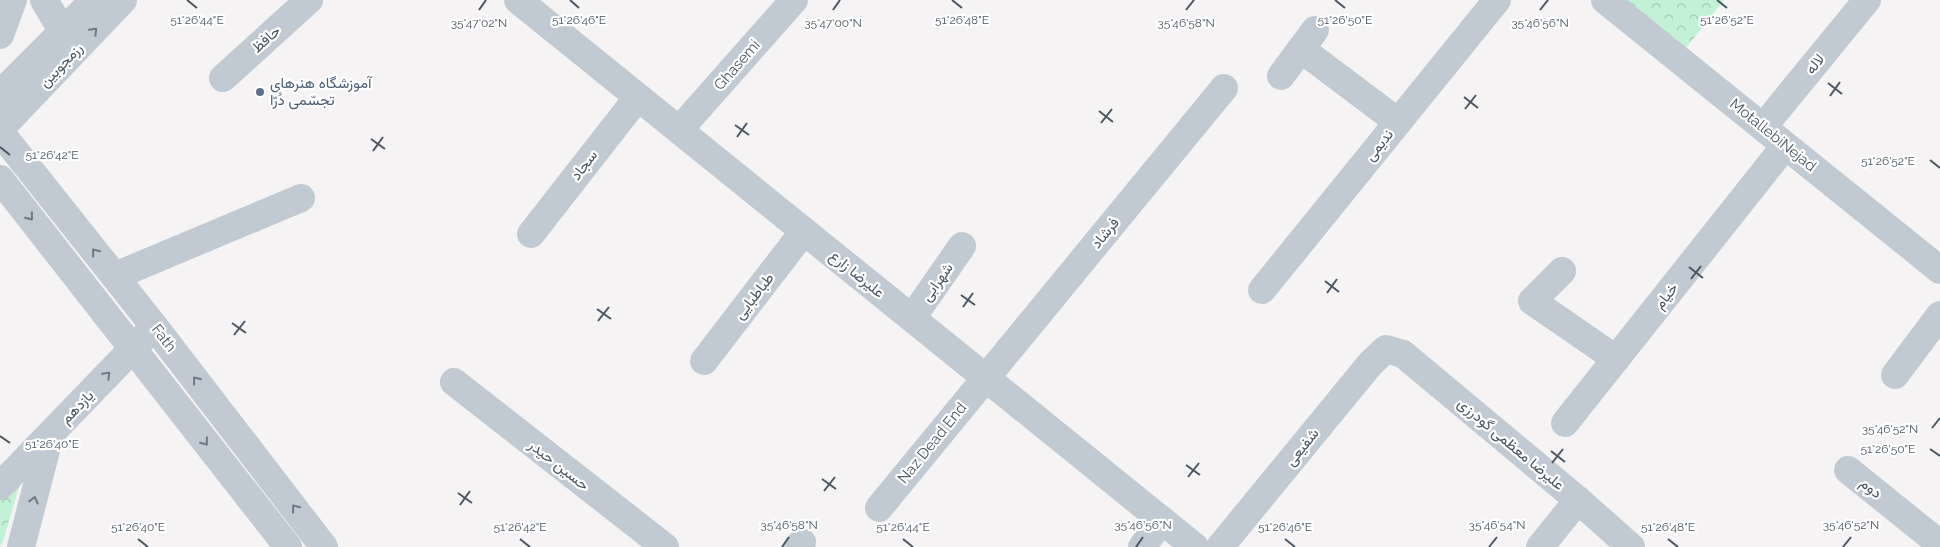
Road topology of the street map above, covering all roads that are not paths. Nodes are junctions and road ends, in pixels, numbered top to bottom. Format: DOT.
graph roads {
  1 [pos="13,0"];
  2 [pos="44,0"];
  3 [pos="94,0"];
  4 [pos="123,0"];
  5 [pos="308,0"];
  6 [pos="518,0"];
  7 [pos="794,0"];
  8 [pos="1497,0"];
  9 [pos="1605,0"];
  10 [pos="1867,0"];
  11 [pos="64,32"];
  12 [pos="0,35"];
  13 [pos="0,74"];
  14 [pos="1281,76"];
  15 [pos="224,78"];
  16 [pos="1224,88"];
  17 [pos="0,94"];
  18 [pos="638,97"];
  19 [pos="1398,122"];
  20 [pos="1763,127"];
  21 [pos="679,130"];
  22 [pos="0,131"];
  23 [pos="1785,146"];
  24 [pos="0,179"];
  25 [pos="301,198"];
  26 [pos="804,231"];
  27 [pos="531,234"];
  28 [pos="962,246"];
  29 [pos="1935,257"];
  30 [pos="1562,271"];
  31 [pos="114,276"];
  32 [pos="1262,290"];
  33 [pos="1940,315"];
  34 [pos="912,318"];
  35 [pos="154,326"];
  36 [pos="132,349"];
  37 [pos="1386,349"];
  38 [pos="1616,359"];
  39 [pos="704,361"];
  40 [pos="1895,374"];
  41 [pos="986,378"];
  42 [pos="454,382"];
  43 [pos="1565,423"];
  44 [pos="50,435"];
  45 [pos="1848,470"];
  46 [pos="0,486"];
  47 [pos="1578,500"];
  48 [pos="879,508"];
  49 [pos="1162,520"];
  50 [pos="1940,544"];
  51 [pos="21,547"];
  52 [pos="288,547"];
  53 [pos="324,547"];
  54 [pos="665,547"];
  55 [pos="1142,547"];
  56 [pos="1195,547"];
  57 [pos="1220,547"];
  58 [pos="1540,547"];
  59 [pos="1631,547"];
  1 -- 12 [label="street"];
  2 -- 11 [label="street"];
  3 -- 11 [label="street, رزمجوبین"];
  22 -- 4 [label="street, رزمجوبین, one-way"];
  5 -- 15 [label="street, حافظ"];
  6 -- 18 [label="street, علیرضا زارع"];
  7 -- 21 [label="street, Ghasemi"];
  8 -- 19 [label="street, ندیمی"];
  9 -- 20 [label="street, MotallebiNejad"];
  10 -- 20 [label="street, لاله"];
  11 -- 13 [label="street"];
  11 -- 17 [label="street, رزمجوبین"];
  14 -- 19 [label="street"];
  16 -- 41 [label="street, فرشاد"];
  18 -- 21 [label="street, علیرضا زارع"];
  18 -- 27 [label="street, سجاد"];
  19 -- 32 [label="street, ندیمی"];
  20 -- 23 [label="street, MotallebiNejad"];
  21 -- 26 [label="street, علیرضا زارع"];
  31 -- 22 [label="street, Fath, one-way"];
  23 -- 29 [label="street, MotallebiNejad"];
  23 -- 38 [label="street, خیام"];
  24 -- 36 [label="street, one-way"];
  25 -- 31 [label="street"];
  26 -- 34 [label="street, علیرضا زارع"];
  26 -- 39 [label="street, طباطبایی"];
  28 -- 34 [label="street, شهرابی"];
  30 -- 38 [label="street"];
  31 -- 35 [label="street, Fath"];
  33 -- 40 [label="street"];
  34 -- 41 [label="street, علیرضا زارع"];
  35 -- 36 [label="street, یازدهم"];
  53 -- 35 [label="street, Fath, one-way"];
  44 -- 36 [label="street, یازدهم, one-way"];
  36 -- 52 [label="street, one-way"];
  37 -- 47 [label="street, علیرضا معظمی گودرزی"];
  37 -- 57 [label="street, شفیعی"];
  38 -- 43 [label="street, خیام"];
  41 -- 48 [label="street, Naz Dead End"];
  41 -- 49 [label="street, علیرضا زارع"];
  42 -- 54 [label="street, حسین حیدر"];
  44 -- 46 [label="street, یازدهم"];
  51 -- 44 [label="street, one-way"];
  45 -- 50 [label="street, دوم"];
  47 -- 58 [label="street"];
  47 -- 59 [label="street, علیرضا معظمی گودرزی"];
  49 -- 55 [label="street"];
  49 -- 56 [label="street, علیرضا زارع"];
}
